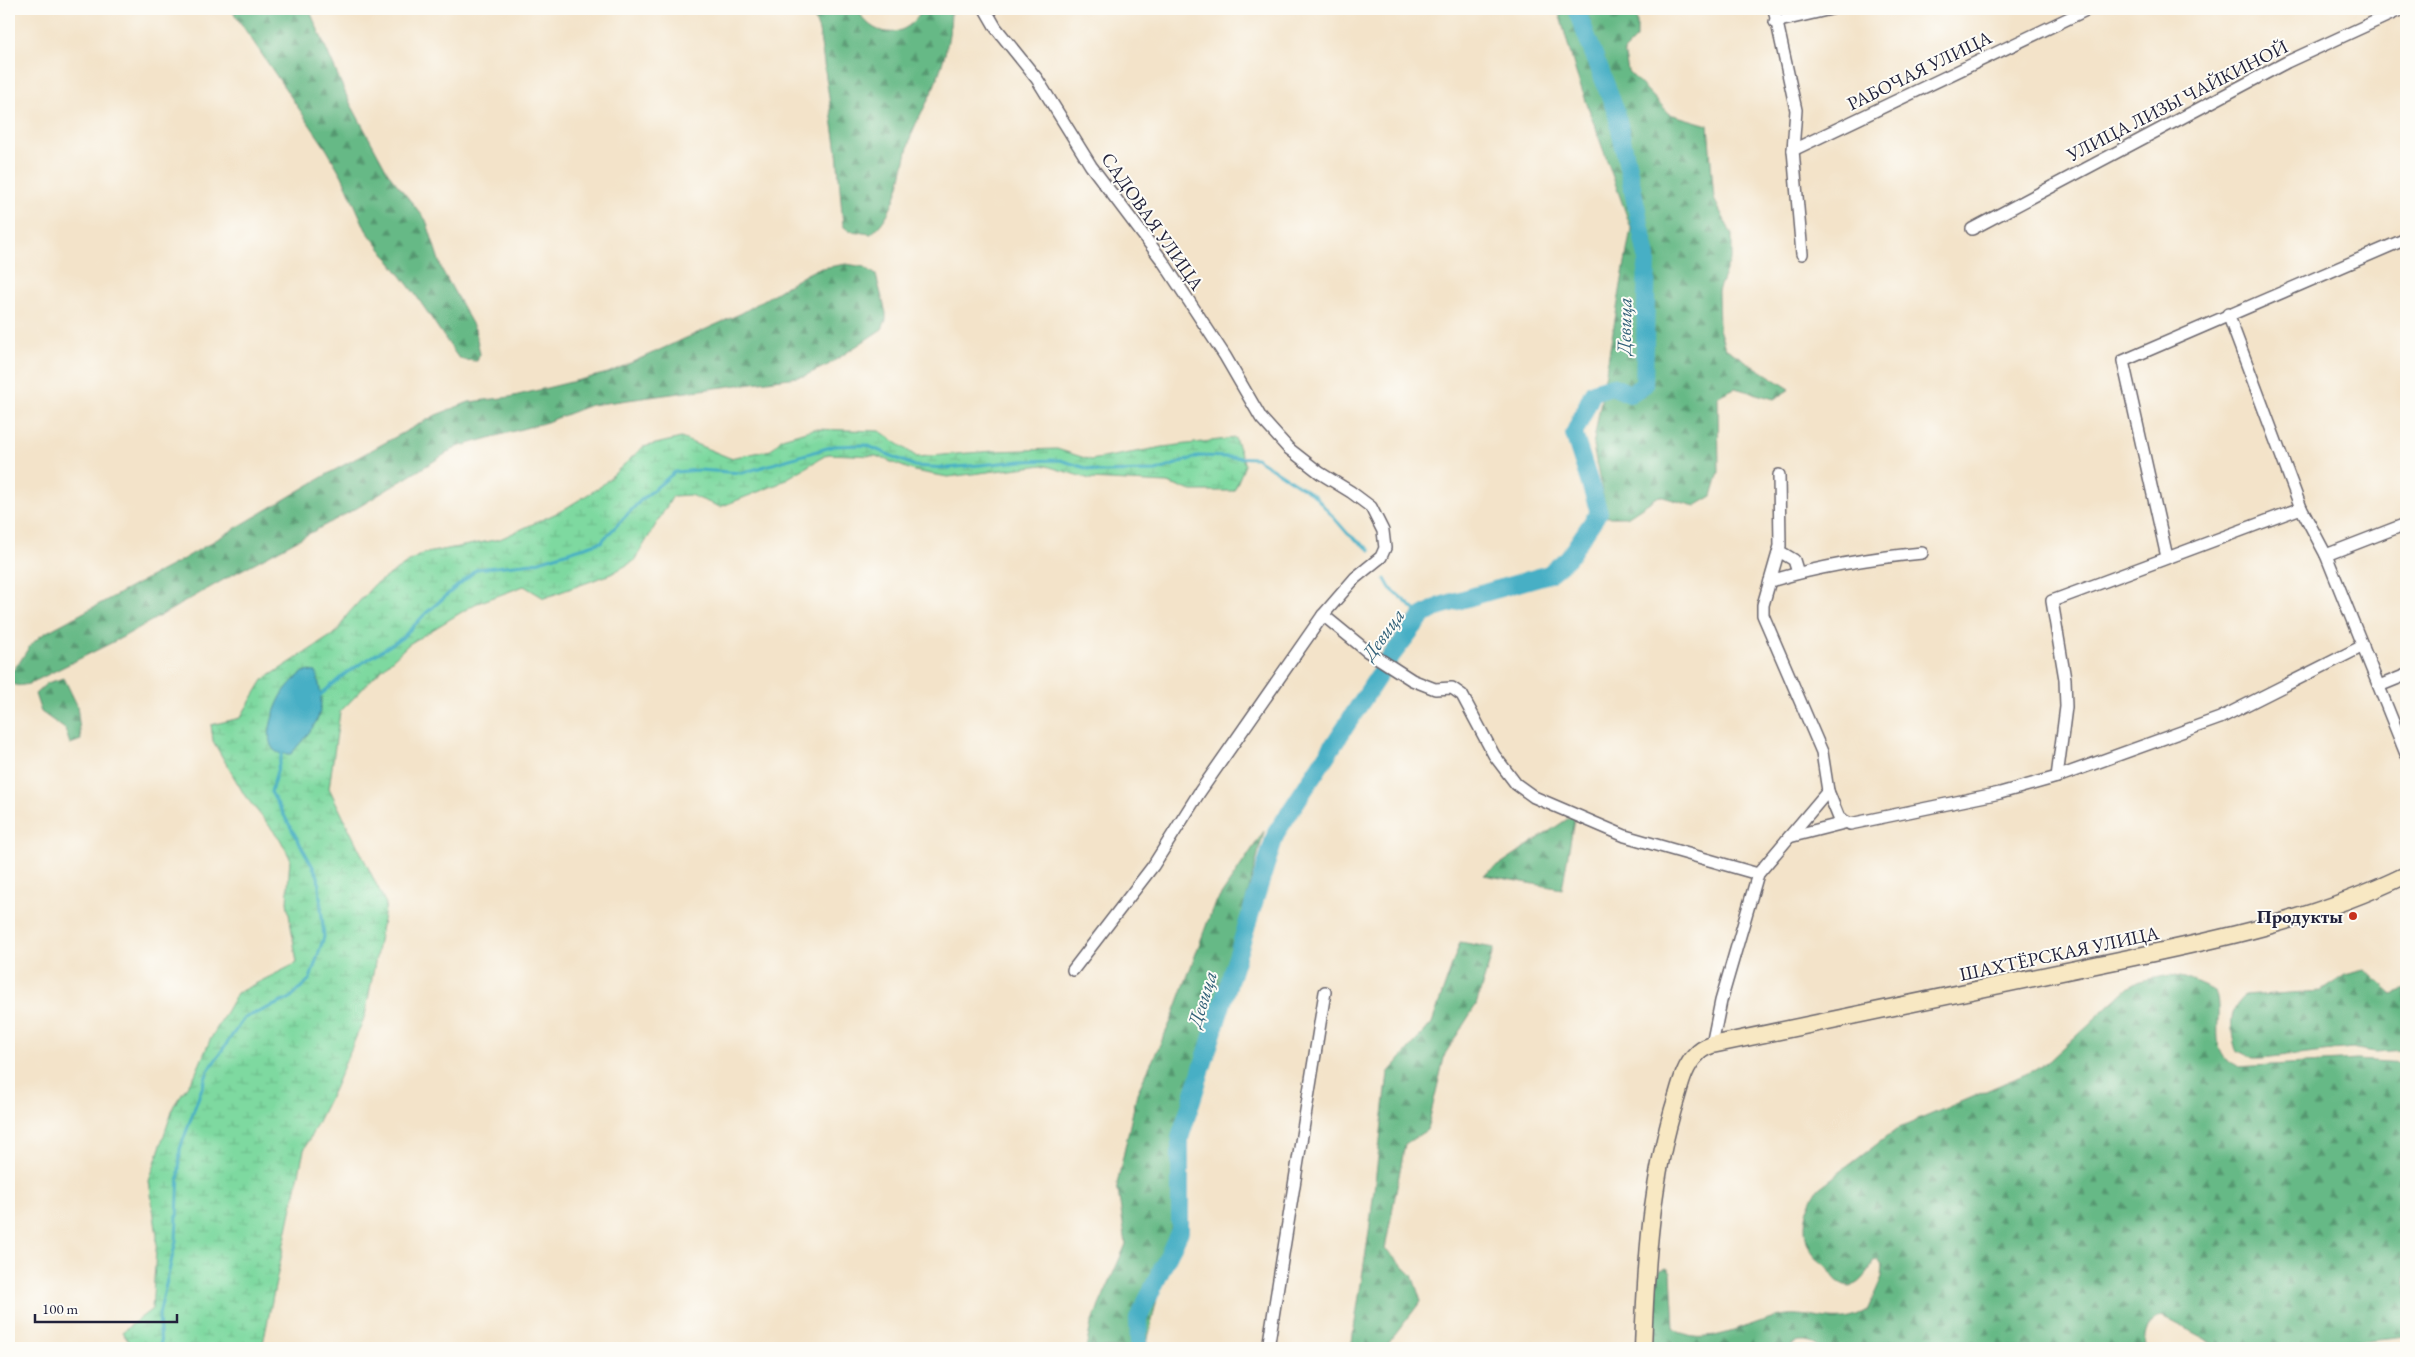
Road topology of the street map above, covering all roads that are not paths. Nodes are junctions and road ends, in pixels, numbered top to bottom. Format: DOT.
graph roads {
  1 [pos="984,9"];
  2 [pos="1774,9"];
  3 [pos="1831,9"];
  4 [pos="2088,9"];
  5 [pos="2402,9"];
  6 [pos="1775,22"];
  7 [pos="1793,150"];
  8 [pos="1972,229"];
  9 [pos="2406,238"];
  10 [pos="1802,254"];
  11 [pos="2228,314"];
  12 [pos="1779,475"];
  13 [pos="2301,508"];
  14 [pos="2406,524"];
  15 [pos="1779,550"];
  16 [pos="1922,553"];
  17 [pos="2326,555"];
  18 [pos="2166,558"];
  19 [pos="1798,573"];
  20 [pos="1770,581"];
  21 [pos="1323,615"];
  22 [pos="2363,646"];
  23 [pos="2406,675"];
  24 [pos="2379,686"];
  25 [pos="2406,754"];
  26 [pos="2057,777"];
  27 [pos="1828,791"];
  28 [pos="1844,823"];
  29 [pos="1789,837"];
  30 [pos="1758,874"];
  31 [pos="2406,875"];
  32 [pos="1073,970"];
  33 [pos="1325,992"];
  34 [pos="1712,1045"];
  35 [pos="1268,1348"];
  36 [pos="1643,1348"];
  1 -- 21 [label="street, САДОВАЯ УЛИЦА"];
  2 -- 6 [label="street"];
  3 -- 6 [label="street"];
  4 -- 7 [label="street, РАБОЧАЯ УЛИЦА"];
  5 -- 8 [label="street, УЛИЦА ЛИЗЫ ЧАЙКИНОЙ"];
  6 -- 7 [label="street"];
  7 -- 10 [label="street"];
  9 -- 11 [label="street"];
  11 -- 13 [label="street"];
  11 -- 18 [label="street"];
  12 -- 15 [label="street"];
  13 -- 17 [label="street"];
  13 -- 18 [label="street"];
  14 -- 17 [label="street"];
  15 -- 19 [label="street"];
  15 -- 20 [label="street"];
  16 -- 19 [label="street"];
  17 -- 22 [label="street"];
  18 -- 26 [label="street"];
  19 -- 20 [label="street"];
  20 -- 27 [label="street"];
  21 -- 30 [label="street"];
  21 -- 32 [label="street, САДОВАЯ УЛИЦА"];
  22 -- 24 [label="street"];
  22 -- 26 [label="street"];
  23 -- 24 [label="street"];
  24 -- 25 [label="street"];
  26 -- 28 [label="street"];
  27 -- 28 [label="street"];
  27 -- 29 [label="street"];
  28 -- 29 [label="street"];
  29 -- 30 [label="street"];
  30 -- 34 [label="street"];
  31 -- 34 [label="street, ШАХТЁРСКАЯ УЛИЦА"];
  33 -- 35 [label="street"];
  34 -- 36 [label="street"];
}
